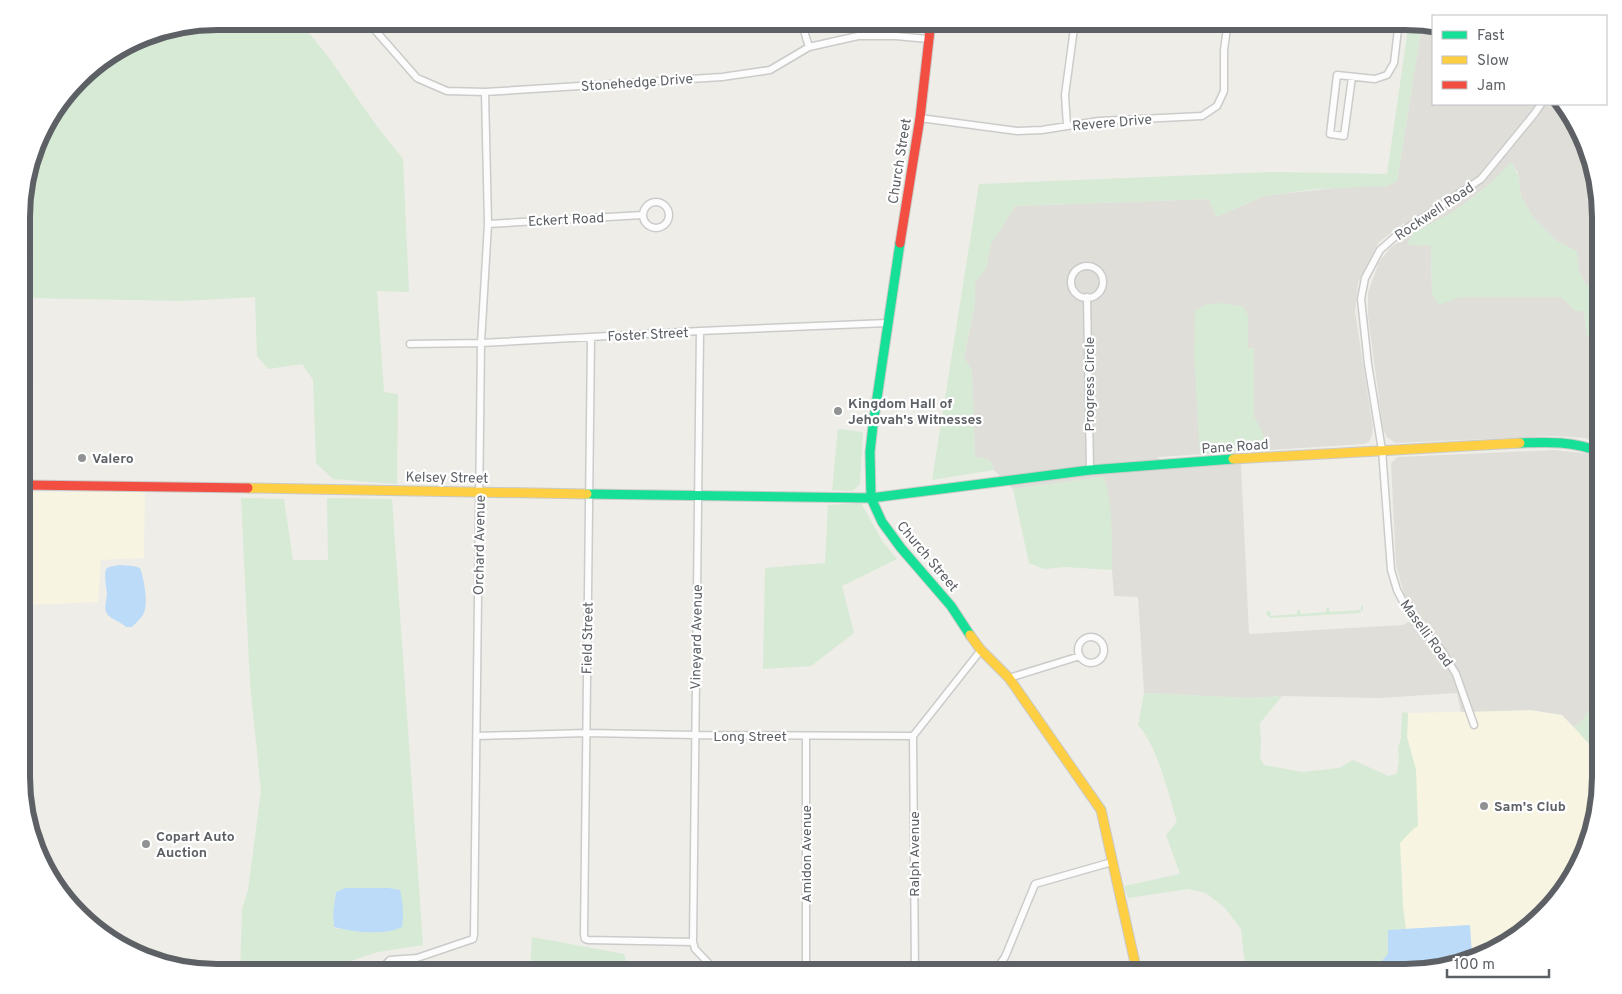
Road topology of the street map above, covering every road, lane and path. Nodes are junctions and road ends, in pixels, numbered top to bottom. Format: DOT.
graph roads {
  1 [pos="375,30"];
  2 [pos="804,30"];
  3 [pos="930,30"];
  4 [pos="1074,30"];
  5 [pos="1227,30"];
  6 [pos="1398,30"];
  7 [pos="928,39"];
  8 [pos="809,47"];
  9 [pos="1352,77"];
  10 [pos="485,92"];
  11 [pos="1540,105"];
  12 [pos="920,118"];
  13 [pos="1067,126"];
  14 [pos="643,215"];
  15 [pos="488,224"];
  16 [pos="1087,298"];
  17 [pos="886,323"];
  18 [pos="700,331"];
  19 [pos="591,337"];
  20 [pos="481,343"];
  21 [pos="410,344"];
  22 [pos="1592,449"];
  23 [pos="1382,450"];
  24 [pos="1090,470"];
  25 [pos="30,485"];
  26 [pos="479,491"];
  27 [pos="589,494"];
  28 [pos="698,496"];
  29 [pos="871,498"];
  30 [pos="982,650"];
  31 [pos="1080,656"];
  32 [pos="1009,678"];
  33 [pos="1474,724"];
  34 [pos="586,733"];
  35 [pos="477,736"];
  36 [pos="695,736"];
  37 [pos="806,736"];
  38 [pos="913,736"];
  39 [pos="1112,862"];
  40 [pos="693,942"];
  41 [pos="386,964"];
  42 [pos="709,964"];
  43 [pos="806,964"];
  44 [pos="915,964"];
  45 [pos="1000,964"];
  46 [pos="1135,964"];
  1 -- 10 [label="street, Stonehedge Drive"];
  2 -- 8 [label="street"];
  3 -- 7 [label="street, Church Street"];
  4 -- 13 [label="street"];
  5 -- 13 [label="street, Revere Drive"];
  6 -- 9 [label="street"];
  7 -- 8 [label="street, Stonehedge Drive"];
  7 -- 12 [label="street, Church Street"];
  8 -- 10 [label="street, Stonehedge Drive"];
  9 -- 9 [label="street"];
  10 -- 15 [label="street, Orchard Avenue"];
  11 -- 23 [label="street, Rockwell Road"];
  12 -- 13 [label="street, Revere Drive"];
  12 -- 17 [label="street, Church Street"];
  14 -- 14 [label="street"];
  14 -- 15 [label="street, Eckert Road"];
  15 -- 20 [label="street, Orchard Avenue"];
  16 -- 16 [label="street"];
  16 -- 24 [label="street, Progress Circle"];
  17 -- 18 [label="street, Foster Street"];
  17 -- 29 [label="street, Church Street"];
  18 -- 19 [label="street, Foster Street"];
  18 -- 28 [label="street, Vineyard Avenue"];
  19 -- 20 [label="street, Foster Street"];
  19 -- 27 [label="street, Field Street"];
  20 -- 21 [label="street, Foster Street"];
  20 -- 26 [label="street, Orchard Avenue"];
  22 -- 23 [label="street, Pane Road"];
  23 -- 24 [label="street, Pane Road"];
  23 -- 33 [label="street, Maselli Road"];
  24 -- 29 [label="street, Pane Road"];
  25 -- 26 [label="street, Kelsey Street"];
  26 -- 27 [label="street, Kelsey Street"];
  26 -- 35 [label="street, Orchard Avenue"];
  27 -- 28 [label="street, Kelsey Street"];
  27 -- 34 [label="street, Field Street"];
  28 -- 29 [label="street, Kelsey Street"];
  28 -- 36 [label="street, Vineyard Avenue"];
  29 -- 30 [label="street, Church Street"];
  30 -- 32 [label="street, Church Street"];
  30 -- 38 [label="street"];
  31 -- 31 [label="street"];
  31 -- 32 [label="street"];
  32 -- 39 [label="street, Church Street"];
  34 -- 35 [label="street, Long Street"];
  34 -- 36 [label="street, Long Street"];
  34 -- 40 [label="street, Field Street"];
  35 -- 41 [label="street, Orchard Avenue"];
  36 -- 37 [label="street, Long Street"];
  36 -- 40 [label="street, Vineyard Avenue"];
  37 -- 38 [label="street, Long Street"];
  37 -- 43 [label="street, Amidon Avenue"];
  38 -- 44 [label="street, Ralph Avenue"];
  39 -- 45 [label="street"];
  39 -- 46 [label="street, Church Street"];
  40 -- 42 [label="street"];
}
